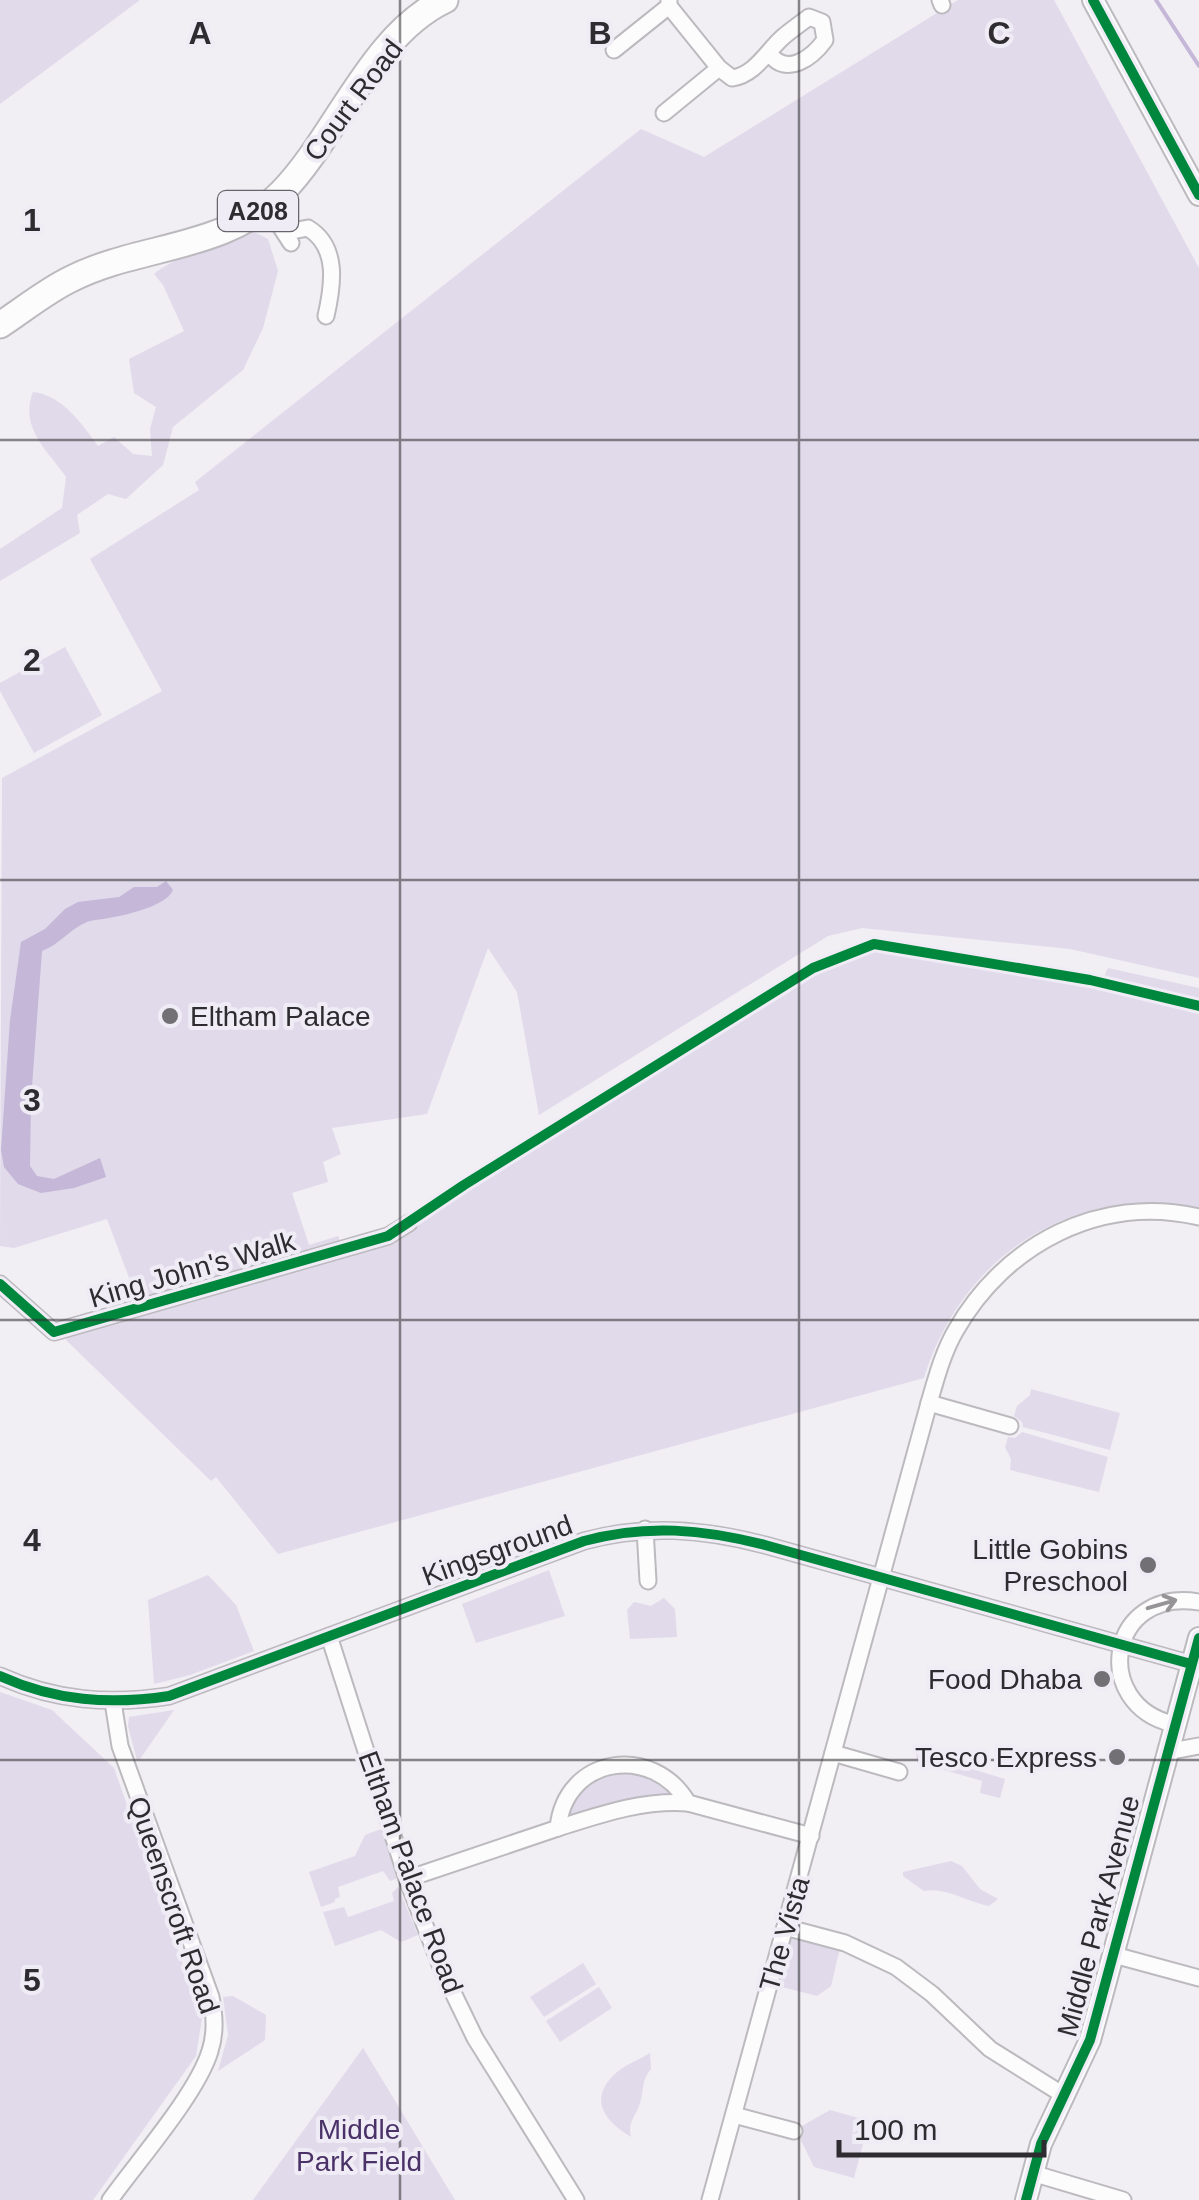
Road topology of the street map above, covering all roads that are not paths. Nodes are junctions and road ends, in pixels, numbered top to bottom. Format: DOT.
graph roads {
  1 [pos="445,0"];
  2 [pos="1094,0"];
  3 [pos="669,3"];
  4 [pos="614,50"];
  5 [pos="770,54"];
  6 [pos="719,68"];
  7 [pos="664,114"];
  8 [pos="1199,195"];
  9 [pos="267,206"];
  10 [pos="326,316"];
  11 [pos="0,325"];
  12 [pos="1199,1217"];
  13 [pos="409,1224"];
  14 [pos="0,1284"];
  15 [pos="929,1404"];
  16 [pos="1010,1426"];
  17 [pos="645,1530"];
  18 [pos="881,1578"];
  19 [pos="648,1581"];
  20 [pos="1199,1602"];
  21 [pos="328,1636"];
  22 [pos="1199,1638"];
  23 [pos="1122,1644"];
  24 [pos="1192,1664"];
  25 [pos="0,1676"];
  26 [pos="113,1702"];
  27 [pos="1173,1724"];
  28 [pos="1199,1746"];
  29 [pos="1166,1752"];
  30 [pos="833,1753"];
  31 [pos="900,1772"];
  32 [pos="688,1803"];
  33 [pos="558,1828"];
  34 [pos="812,1836"];
  35 [pos="408,1880"];
  36 [pos="786,1926"];
  37 [pos="1114,1954"];
  38 [pos="1199,1978"];
  39 [pos="1065,2096"];
  40 [pos="734,2114"];
  41 [pos="794,2131"];
  42 [pos="1032,2173"];
  43 [pos="110,2200"];
  44 [pos="576,2200"];
  45 [pos="710,2200"];
  46 [pos="1026,2200"];
  47 [pos="1122,2200"];
  1 -- 9 [label="main road, Court Road / A208"];
  2 -- 8 [label="street"];
  3 -- 4 [label="street"];
  3 -- 6 [label="street"];
  5 -- 5 [label="street"];
  5 -- 6 [label="street"];
  6 -- 7 [label="street"];
  9 -- 10 [label="street"];
  9 -- 11 [label="main road, Court Road / A208"];
  12 -- 15 [label="street, The Vista"];
  13 -- 14 [label="street, King John's Walk"];
  15 -- 16 [label="street"];
  15 -- 18 [label="street, The Vista"];
  17 -- 18 [label="street, Kingsground"];
  17 -- 19 [label="street"];
  17 -- 21 [label="street, Kingsground"];
  18 -- 23 [label="street, Kingsground"];
  18 -- 30 [label="street, The Vista"];
  23 -- 20 [label="street, one-way"];
  21 -- 26 [label="street, Kingsground"];
  21 -- 35 [label="street, Eltham Palace Road"];
  22 -- 24 [label="street, Middle Park Avenue"];
  23 -- 24 [label="street, Kingsground"];
  23 -- 27 [label="street"];
  24 -- 27 [label="street, Middle Park Avenue"];
  25 -- 26 [label="street, Kingsground"];
  26 -- 43 [label="street, Queenscroft Road"];
  27 -- 29 [label="street, Middle Park Avenue"];
  28 -- 29 [label="street"];
  29 -- 37 [label="street, Middle Park Avenue"];
  30 -- 31 [label="street"];
  30 -- 34 [label="street, The Vista"];
  32 -- 33 [label="street"];
  32 -- 33 [label="street"];
  32 -- 34 [label="street"];
  33 -- 35 [label="street"];
  34 -- 36 [label="street, The Vista"];
  35 -- 44 [label="street, Eltham Palace Road"];
  36 -- 39 [label="street"];
  36 -- 40 [label="street, The Vista"];
  37 -- 38 [label="street"];
  37 -- 39 [label="street, Middle Park Avenue"];
  39 -- 42 [label="street, Middle Park Avenue"];
  40 -- 41 [label="street"];
  40 -- 45 [label="street, The Vista"];
  42 -- 46 [label="street, Middle Park Avenue"];
  42 -- 47 [label="street"];
}
